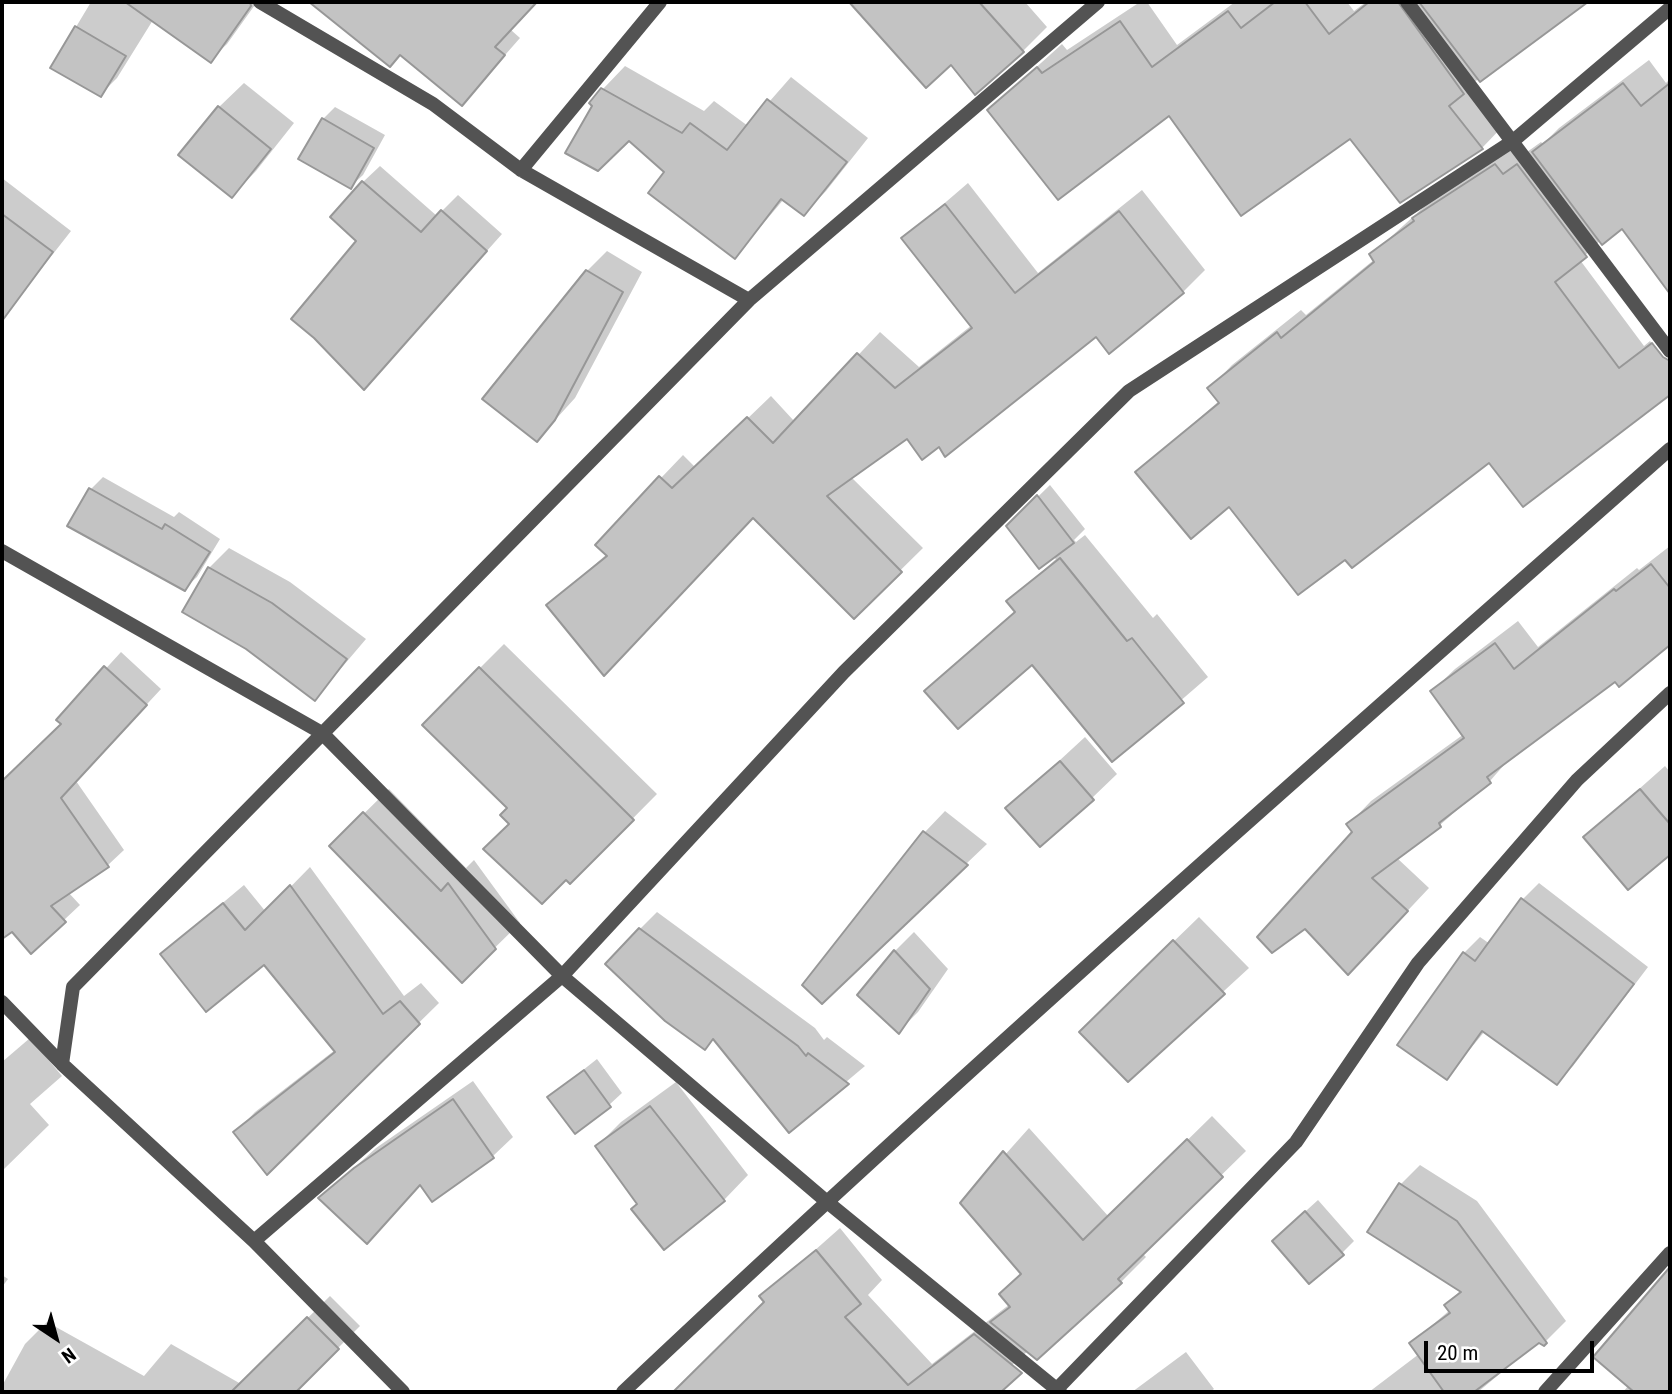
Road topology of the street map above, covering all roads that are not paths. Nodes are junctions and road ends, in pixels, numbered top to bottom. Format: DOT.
graph roads {
  1 [pos="260,2"];
  2 [pos="660,2"];
  3 [pos="1098,2"];
  4 [pos="1407,2"];
  5 [pos="1670,8"];
  6 [pos="1513,141"];
  7 [pos="521,170"];
  8 [pos="749,300"];
  9 [pos="1670,351"];
  10 [pos="1670,449"];
  11 [pos="2,551"];
  12 [pos="1670,693"];
  13 [pos="322,733"];
  14 [pos="562,976"];
  15 [pos="2,1002"];
  16 [pos="62,1064"];
  17 [pos="826,1201"];
  18 [pos="254,1241"];
  19 [pos="1670,1253"];
  20 [pos="1057,1391"];
  21 [pos="403,1392"];
  22 [pos="623,1392"];
  23 [pos="1545,1392"];
  1 -- 7 [label="street"];
  2 -- 7 [label="street"];
  3 -- 8 [label="street"];
  4 -- 6 [label="street"];
  5 -- 6 [label="street"];
  6 -- 9 [label="street"];
  6 -- 14 [label="street"];
  7 -- 8 [label="street"];
  8 -- 13 [label="street"];
  10 -- 17 [label="street"];
  11 -- 13 [label="street"];
  12 -- 20 [label="street"];
  13 -- 14 [label="street"];
  13 -- 16 [label="street"];
  14 -- 17 [label="street"];
  14 -- 18 [label="street"];
  15 -- 16 [label="street"];
  16 -- 18 [label="street"];
  17 -- 20 [label="street"];
  17 -- 22 [label="street"];
  18 -- 21 [label="street"];
  19 -- 23 [label="street"];
}
